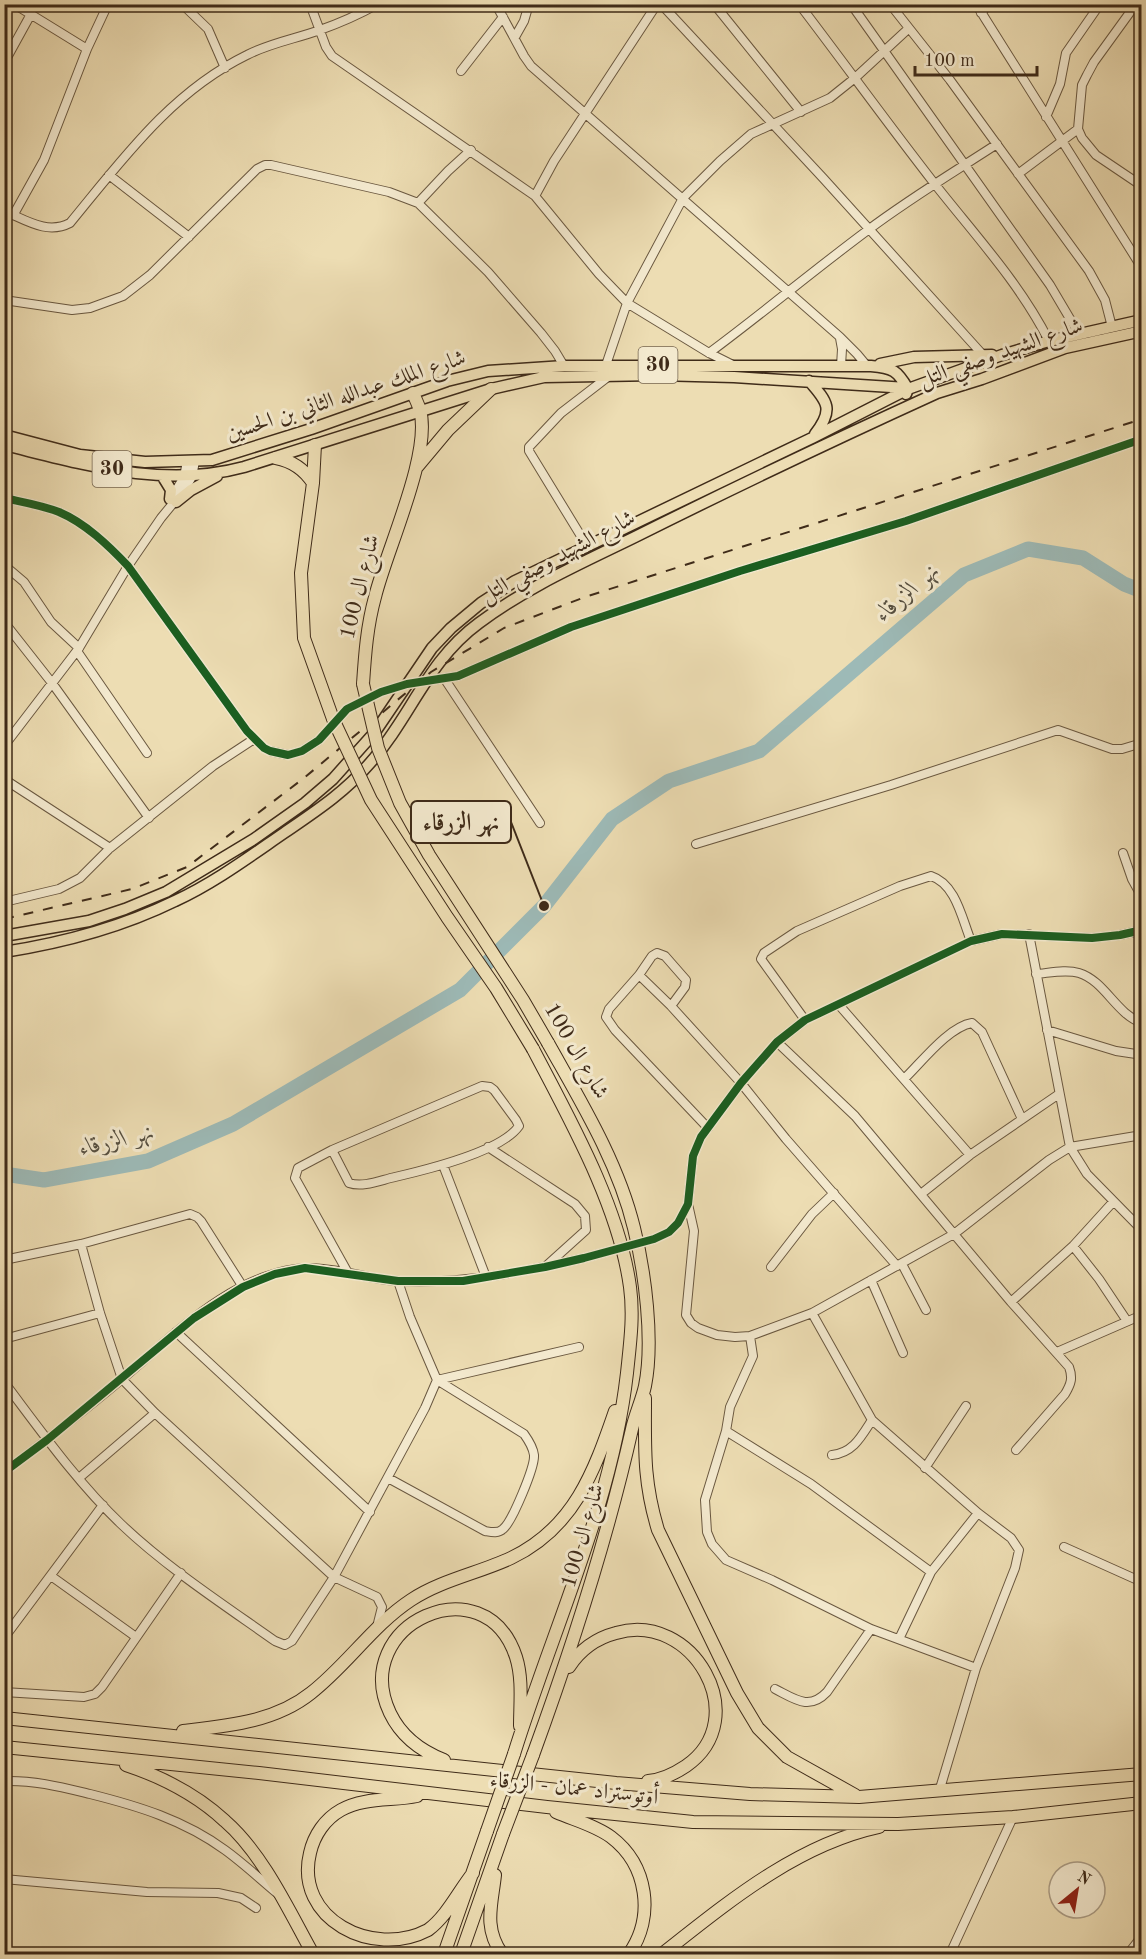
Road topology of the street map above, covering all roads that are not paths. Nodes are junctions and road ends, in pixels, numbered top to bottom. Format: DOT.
graph roads {
  1 [pos="14,4"];
  2 [pos="108,4"];
  3 [pos="182,4"];
  4 [pos="310,4"];
  5 [pos="378,4"];
  6 [pos="494,4"];
  7 [pos="529,4"];
  8 [pos="659,4"];
  9 [pos="714,4"];
  10 [pos="799,4"];
  11 [pos="851,4"];
  12 [pos="976,4"];
  13 [pos="989,4"];
  14 [pos="1100,4"];
  15 [pos="1137,4"];
  16 [pos="893,7"];
  17 [pos="981,13"];
  18 [pos="31,14"];
  19 [pos="503,17"];
  20 [pos="908,29"];
  21 [pos="320,30"];
  22 [pos="515,38"];
  23 [pos="87,49"];
  24 [pos="885,50"];
  25 [pos="4,63"];
  26 [pos="225,68"];
  27 [pos="461,70"];
  28 [pos="855,78"];
  29 [pos="801,112"];
  30 [pos="586,114"];
  31 [pos="1046,117"];
  32 [pos="771,124"];
  33 [pos="1078,129"];
  34 [pos="1061,142"];
  35 [pos="997,144"];
  36 [pos="471,150"];
  37 [pos="964,166"];
  38 [pos="1018,174"];
  39 [pos="109,175"];
  40 [pos="934,183"];
  41 [pos="1142,186"];
  42 [pos="535,196"];
  43 [pos="683,198"];
  44 [pos="418,203"];
  45 [pos="4,211"];
  46 [pos="14,214"];
  47 [pos="868,230"];
  48 [pos="189,237"];
  49 [pos="1142,268"];
  50 [pos="788,293"];
  51 [pos="4,300"];
  52 [pos="627,303"];
  53 [pos="1142,320"];
  54 [pos="1112,327"];
  55 [pos="1142,331"];
  56 [pos="1079,334"];
  57 [pos="840,337"];
  58 [pos="1049,341"];
  59 [pos="709,353"];
  60 [pos="983,355"];
  61 [pos="1002,355"];
  62 [pos="564,366"];
  63 [pos="735,366"];
  64 [pos="841,366"];
  65 [pos="869,366"];
  66 [pos="608,370"];
  67 [pos="809,381"];
  68 [pos="908,388"];
  69 [pos="490,389"];
  70 [pos="413,393"];
  71 [pos="937,393"];
  72 [pos="902,409"];
  73 [pos="421,411"];
  74 [pos="311,429"];
  75 [pos="4,435"];
  76 [pos="812,438"];
  77 [pos="1142,439"];
  78 [pos="4,445"];
  79 [pos="315,445"];
  80 [pos="276,458"];
  81 [pos="191,461"];
  82 [pos="416,468"];
  83 [pos="222,473"];
  84 [pos="162,477"];
  85 [pos="188,477"];
  86 [pos="313,483"];
  87 [pos="4,498"];
  88 [pos="173,501"];
  89 [pos="587,546"];
  90 [pos="4,565"];
  91 [pos="128,566"];
  92 [pos="4,622"];
  93 [pos="78,650"];
  94 [pos="444,678"];
  95 [pos="424,682"];
  96 [pos="52,683"];
  97 [pos="407,684"];
  98 [pos="254,739"];
  99 [pos="1142,744"];
  100 [pos="4,746"];
  101 [pos="147,753"];
  102 [pos="4,779"];
  103 [pos="149,818"];
  104 [pos="540,823"];
  105 [pos="696,844"];
  106 [pos="110,848"];
  107 [pos="1123,854"];
  108 [pos="1142,897"];
  109 [pos="4,902"];
  110 [pos="1139,931"];
  111 [pos="1029,934"];
  112 [pos="4,936"];
  113 [pos="1142,940"];
  114 [pos="971,941"];
  115 [pos="4,952"];
  116 [pos="1036,974"];
  117 [pos="639,975"];
  118 [pos="839,1005"];
  119 [pos="671,1006"];
  120 [pos="805,1020"];
  121 [pos="1142,1023"];
  122 [pos="1047,1030"];
  123 [pos="777,1042"];
  124 [pos="1142,1065"];
  125 [pos="904,1079"];
  126 [pos="741,1083"];
  127 [pos="1059,1094"];
  128 [pos="1022,1119"];
  129 [pos="708,1128"];
  130 [pos="1142,1135"];
  131 [pos="1070,1147"];
  132 [pos="488,1148"];
  133 [pos="332,1150"];
  134 [pos="970,1155"];
  135 [pos="443,1165"];
  136 [pos="834,1193"];
  137 [pos="921,1194"];
  138 [pos="1113,1202"];
  139 [pos="688,1204"];
  140 [pos="1142,1230"];
  141 [pos="954,1234"];
  142 [pos="81,1244"];
  143 [pos="1073,1246"];
  144 [pos="4,1260"];
  145 [pos="900,1265"];
  146 [pos="545,1267"];
  147 [pos="771,1267"];
  148 [pos="348,1273"];
  149 [pos="486,1277"];
  150 [pos="871,1280"];
  151 [pos="398,1281"];
  152 [pos="243,1287"];
  153 [pos="1011,1302"];
  154 [pos="926,1310"];
  155 [pos="812,1312"];
  156 [pos="100,1313"];
  157 [pos="1142,1315"];
  158 [pos="1127,1321"];
  159 [pos="176,1332"];
  160 [pos="750,1336"];
  161 [pos="4,1339"];
  162 [pos="579,1347"];
  163 [pos="1057,1352"];
  164 [pos="903,1353"];
  165 [pos="123,1378"];
  166 [pos="437,1380"];
  167 [pos="4,1382"];
  168 [pos="645,1386"];
  169 [pos="625,1388"];
  170 [pos="966,1406"];
  171 [pos="155,1413"];
  172 [pos="872,1420"];
  173 [pos="726,1431"];
  174 [pos="47,1440"];
  175 [pos="1016,1450"];
  176 [pos="832,1455"];
  177 [pos="925,1467"];
  178 [pos="4,1472"];
  179 [pos="79,1478"];
  180 [pos="388,1478"];
  181 [pos="103,1505"];
  182 [pos="370,1512"];
  183 [pos="978,1513"];
  184 [pos="1064,1547"];
  185 [pos="931,1572"];
  186 [pos="181,1573"];
  187 [pos="51,1576"];
  188 [pos="334,1577"];
  189 [pos="1142,1582"];
  190 [pos="377,1628"];
  191 [pos="871,1629"];
  192 [pos="4,1638"];
  193 [pos="136,1638"];
  194 [pos="899,1639"];
  195 [pos="976,1668"];
  196 [pos="560,1683"];
  197 [pos="775,1689"];
  198 [pos="4,1692"];
  199 [pos="4,1718"];
  200 [pos="161,1734"];
  201 [pos="520,1735"];
  202 [pos="4,1747"];
  203 [pos="105,1758"];
  204 [pos="459,1766"];
  205 [pos="1142,1774"];
  206 [pos="4,1781"];
  207 [pos="616,1783"];
  208 [pos="939,1792"];
  209 [pos="428,1793"];
  210 [pos="859,1797"];
  211 [pos="1142,1803"];
  212 [pos="547,1807"];
  213 [pos="1013,1817"];
  214 [pos="898,1824"];
  215 [pos="495,1857"];
  216 [pos="473,1873"];
  217 [pos="4,1879"];
  218 [pos="280,1896"];
  219 [pos="256,1908"];
  220 [pos="1142,1936"];
  221 [pos="313,1954"];
  222 [pos="444,1954"];
  223 [pos="461,1954"];
  224 [pos="501,1954"];
  225 [pos="629,1954"];
  226 [pos="662,1954"];
  227 [pos="950,1954"];
  228 [pos="1128,1954"];
  1 -- 18 [label="street"];
  2 -- 23 [label="street"];
  3 -- 26 [label="street"];
  4 -- 21 [label="street"];
  5 -- 21 [label="street"];
  6 -- 19 [label="street"];
  7 -- 22 [label="street"];
  8 -- 30 [label="street"];
  8 -- 32 [label="street"];
  9 -- 29 [label="street"];
  10 -- 28 [label="street"];
  11 -- 24 [label="street"];
  12 -- 17 [label="street"];
  13 -- 17 [label="street"];
  14 -- 31 [label="street"];
  15 -- 33 [label="street"];
  16 -- 20 [label="street"];
  17 -- 31 [label="street"];
  18 -- 23 [label="street"];
  18 -- 25 [label="street"];
  19 -- 22 [label="street"];
  19 -- 27 [label="street"];
  20 -- 24 [label="street"];
  20 -- 35 [label="street"];
  21 -- 26 [label="street"];
  21 -- 36 [label="street"];
  22 -- 30 [label="street"];
  23 -- 46 [label="street"];
  24 -- 28 [label="street"];
  24 -- 37 [label="street"];
  26 -- 39 [label="street"];
  28 -- 29 [label="street"];
  28 -- 40 [label="street"];
  29 -- 32 [label="street"];
  30 -- 42 [label="street"];
  30 -- 43 [label="street"];
  31 -- 34 [label="street"];
  32 -- 43 [label="street"];
  32 -- 47 [label="street"];
  33 -- 34 [label="street"];
  33 -- 41 [label="street"];
  34 -- 38 [label="street"];
  34 -- 49 [label="street"];
  35 -- 37 [label="street"];
  35 -- 38 [label="street"];
  36 -- 42 [label="street"];
  36 -- 44 [label="street"];
  37 -- 40 [label="street"];
  37 -- 56 [label="street"];
  38 -- 54 [label="street"];
  39 -- 46 [label="street"];
  39 -- 48 [label="street"];
  40 -- 47 [label="street"];
  40 -- 58 [label="street"];
  42 -- 52 [label="street"];
  43 -- 50 [label="street"];
  43 -- 52 [label="street"];
  44 -- 48 [label="street"];
  44 -- 62 [label="street"];
  45 -- 46 [label="street"];
  47 -- 50 [label="street"];
  47 -- 60 [label="street"];
  48 -- 51 [label="street"];
  50 -- 57 [label="street"];
  50 -- 59 [label="street"];
  52 -- 59 [label="street"];
  52 -- 66 [label="street"];
  53 -- 54 [label="main road, شارع الشهيد وصفي التل / 30"];
  54 -- 56 [label="main road, شارع الشهيد وصفي التل / 30"];
  55 -- 71 [label="main road, شارع الشهيد وصفي التل / 30"];
  56 -- 58 [label="main road, شارع الشهيد وصفي التل / 30"];
  57 -- 64 [label="street"];
  57 -- 65 [label="street"];
  58 -- 61 [label="main road, شارع الشهيد وصفي التل / 30"];
  59 -- 63 [label="street"];
  60 -- 61 [label="main road"];
  60 -- 65 [label="main road"];
  61 -- 68 [label="main road, شارع الشهيد وصفي التل / 30"];
  62 -- 66 [label="main road, شارع الملك عبدالله الثاني بن الحسين / 30"];
  62 -- 70 [label="main road, شارع الملك عبدالله الثاني بن الحسين / 30"];
  63 -- 64 [label="main road, شارع الملك عبدالله الثاني بن الحسين / 30"];
  63 -- 66 [label="main road, شارع الملك عبدالله الثاني بن الحسين / 30"];
  64 -- 65 [label="main road, شارع الملك عبدالله الثاني بن الحسين / 30"];
  65 -- 68 [label="main road, شارع الملك عبدالله الثاني بن الحسين / 30"];
  66 -- 67 [label="main road, شارع الملك عبدالله الثاني بن الحسين / 30"];
  66 -- 69 [label="main road, شارع الملك عبدالله الثاني بن الحسين / 30"];
  66 -- 89 [label="street"];
  67 -- 68 [label="main road, شارع الملك عبدالله الثاني بن الحسين / 30"];
  67 -- 76 [label="main road"];
  68 -- 71 [label="main road, شارع الملك عبدالله الثاني بن الحسين / 30"];
  68 -- 72 [label="main road"];
  68 -- 76 [label="main road, شارع الشهيد وصفي التل"];
  69 -- 73 [label="main road, شارع الملك عبدالله الثاني بن الحسين / 30"];
  69 -- 82 [label="highway"];
  70 -- 73 [label="highway, شارع ال 100"];
  70 -- 74 [label="main road, شارع الملك عبدالله الثاني بن الحسين / 30"];
  71 -- 72 [label="main road, شارع الشهيد وصفي التل"];
  72 -- 95 [label="main road, شارع الشهيد وصفي التل"];
  73 -- 79 [label="main road, شارع الملك عبدالله الثاني بن الحسين / 30"];
  73 -- 82 [label="highway, شارع ال 100"];
  74 -- 79 [label="main road"];
  74 -- 81 [label="main road, شارع الملك عبدالله الثاني بن الحسين / 30"];
  75 -- 81 [label="main road, شارع الملك عبدالله الثاني بن الحسين / 30"];
  76 -- 89 [label="main road, شارع الشهيد وصفي التل"];
  77 -- 94 [label="street"];
  78 -- 84 [label="main road, شارع الملك عبدالله الثاني بن الحسين / 30"];
  79 -- 80 [label="main road, شارع الملك عبدالله الثاني بن الحسين / 30"];
  79 -- 86 [label="highway, شارع ال 100"];
  80 -- 83 [label="main road, شارع الملك عبدالله الثاني بن الحسين / 30"];
  80 -- 86 [label="highway"];
  81 -- 85 [label="street"];
  82 -- 168 [label="highway, شارع ال 100, bridge"];
  83 -- 85 [label="main road, شارع الملك عبدالله الثاني بن الحسين / 30"];
  83 -- 88 [label="main road"];
  84 -- 85 [label="main road, شارع الملك عبدالله الثاني بن الحسين / 30"];
  84 -- 88 [label="main road"];
  85 -- 88 [label="street"];
  86 -- 169 [label="highway, شارع ال 100, bridge"];
  87 -- 91 [label="street"];
  88 -- 91 [label="street"];
  89 -- 97 [label="main road, شارع الشهيد وصفي التل"];
  90 -- 93 [label="street"];
  91 -- 93 [label="street"];
  91 -- 98 [label="street"];
  92 -- 96 [label="street"];
  93 -- 96 [label="street"];
  93 -- 101 [label="street"];
  94 -- 95 [label="street"];
  94 -- 104 [label="street"];
  95 -- 97 [label="street"];
  95 -- 115 [label="main road, شارع الشهيد وصفي التل"];
  96 -- 100 [label="street"];
  96 -- 103 [label="street"];
  97 -- 98 [label="street"];
  97 -- 112 [label="main road, شارع الشهيد وصفي التل"];
  98 -- 103 [label="street"];
  99 -- 105 [label="street"];
  102 -- 106 [label="street"];
  103 -- 106 [label="street"];
  106 -- 109 [label="street"];
  107 -- 108 [label="street"];
  110 -- 111 [label="street"];
  110 -- 113 [label="street"];
  111 -- 114 [label="street"];
  111 -- 116 [label="street"];
  114 -- 118 [label="street"];
  114 -- 120 [label="street"];
  116 -- 121 [label="street"];
  116 -- 122 [label="street"];
  117 -- 119 [label="street"];
  117 -- 119 [label="street"];
  117 -- 129 [label="street"];
  118 -- 120 [label="street"];
  118 -- 125 [label="street"];
  119 -- 126 [label="street"];
  120 -- 123 [label="street"];
  122 -- 124 [label="street"];
  122 -- 127 [label="street"];
  123 -- 126 [label="street"];
  123 -- 137 [label="street"];
  125 -- 128 [label="street"];
  125 -- 134 [label="street"];
  126 -- 129 [label="street"];
  126 -- 136 [label="street"];
  127 -- 128 [label="street"];
  127 -- 131 [label="street"];
  128 -- 134 [label="street"];
  129 -- 139 [label="street"];
  130 -- 131 [label="street"];
  131 -- 138 [label="street"];
  131 -- 141 [label="street"];
  132 -- 133 [label="street"];
  132 -- 135 [label="street"];
  132 -- 146 [label="street"];
  133 -- 135 [label="street"];
  133 -- 148 [label="street"];
  134 -- 137 [label="street"];
  135 -- 149 [label="street"];
  136 -- 145 [label="street"];
  136 -- 147 [label="street"];
  137 -- 141 [label="street"];
  138 -- 140 [label="street"];
  138 -- 143 [label="street"];
  139 -- 146 [label="street, bridge"];
  139 -- 160 [label="street"];
  141 -- 145 [label="street"];
  141 -- 153 [label="street"];
  142 -- 144 [label="street"];
  142 -- 152 [label="street"];
  142 -- 156 [label="street"];
  143 -- 153 [label="street"];
  143 -- 158 [label="street"];
  145 -- 150 [label="street"];
  145 -- 154 [label="street"];
  146 -- 149 [label="street"];
  148 -- 151 [label="street"];
  148 -- 152 [label="street"];
  149 -- 151 [label="street"];
  150 -- 155 [label="street"];
  150 -- 164 [label="street"];
  151 -- 166 [label="street"];
  152 -- 159 [label="street"];
  153 -- 163 [label="street"];
  155 -- 160 [label="street"];
  155 -- 172 [label="street"];
  156 -- 161 [label="street"];
  156 -- 165 [label="street"];
  157 -- 158 [label="street"];
  158 -- 163 [label="street"];
  159 -- 165 [label="street"];
  159 -- 182 [label="street"];
  160 -- 173 [label="street"];
  162 -- 166 [label="street"];
  163 -- 175 [label="street"];
  165 -- 171 [label="street"];
  165 -- 174 [label="street"];
  166 -- 180 [label="street"];
  166 -- 180 [label="street"];
  167 -- 174 [label="street"];
  168 -- 196 [label="highway, شارع ال 100"];
  168 -- 210 [label="highway"];
  169 -- 190 [label="highway"];
  169 -- 201 [label="highway, شارع ال 100"];
  170 -- 177 [label="street"];
  171 -- 179 [label="street"];
  171 -- 188 [label="street"];
  172 -- 176 [label="street"];
  172 -- 177 [label="street"];
  173 -- 185 [label="street"];
  173 -- 191 [label="street"];
  174 -- 178 [label="street"];
  174 -- 179 [label="street"];
  177 -- 183 [label="street"];
  179 -- 181 [label="street"];
  180 -- 182 [label="street"];
  181 -- 186 [label="street"];
  181 -- 187 [label="street"];
  182 -- 188 [label="street"];
  183 -- 185 [label="street"];
  183 -- 195 [label="street"];
  184 -- 189 [label="street"];
  185 -- 194 [label="street"];
  186 -- 188 [label="street"];
  186 -- 193 [label="street"];
  187 -- 192 [label="street"];
  187 -- 193 [label="street"];
  188 -- 190 [label="street"];
  190 -- 200 [label="highway"];
  191 -- 194 [label="street"];
  191 -- 197 [label="street"];
  193 -- 198 [label="street"];
  194 -- 195 [label="street"];
  195 -- 208 [label="street"];
  196 -- 207 [label="highway"];
  196 -- 215 [label="highway, شارع ال 100, bridge"];
  199 -- 200 [label="highway, أوتوستراد عمان - الزرقاء"];
  200 -- 204 [label="highway, أوتوستراد عمان - الزرقاء"];
  201 -- 204 [label="highway"];
  201 -- 216 [label="highway, شارع ال 100, bridge"];
  202 -- 203 [label="highway, أوتوستراد عمان - الزرقاء"];
  203 -- 209 [label="highway, أوتوستراد عمان - الزرقاء"];
  203 -- 218 [label="highway"];
  204 -- 207 [label="highway, أوتوستراد عمان - الزرقاء"];
  205 -- 208 [label="highway, أوتوستراد عمان - الزرقاء"];
  206 -- 218 [label="street"];
  207 -- 210 [label="highway, أوتوستراد عمان - الزرقاء"];
  208 -- 210 [label="highway, أوتوستراد عمان - الزرقاء"];
  209 -- 212 [label="highway, أوتوستراد عمان - الزرقاء"];
  209 -- 216 [label="highway"];
  211 -- 213 [label="highway, أوتوستراد عمان - الزرقاء"];
  212 -- 214 [label="highway, أوتوستراد عمان - الزرقاء"];
  212 -- 225 [label="highway"];
  213 -- 214 [label="highway, أوتوستراد عمان - الزرقاء"];
  213 -- 227 [label="street"];
  214 -- 226 [label="highway"];
  215 -- 223 [label="highway, شارع ال 100"];
  215 -- 224 [label="highway"];
  216 -- 222 [label="highway, شارع ال 100"];
  217 -- 219 [label="street"];
  218 -- 221 [label="highway"];
  220 -- 228 [label="street"];
}
